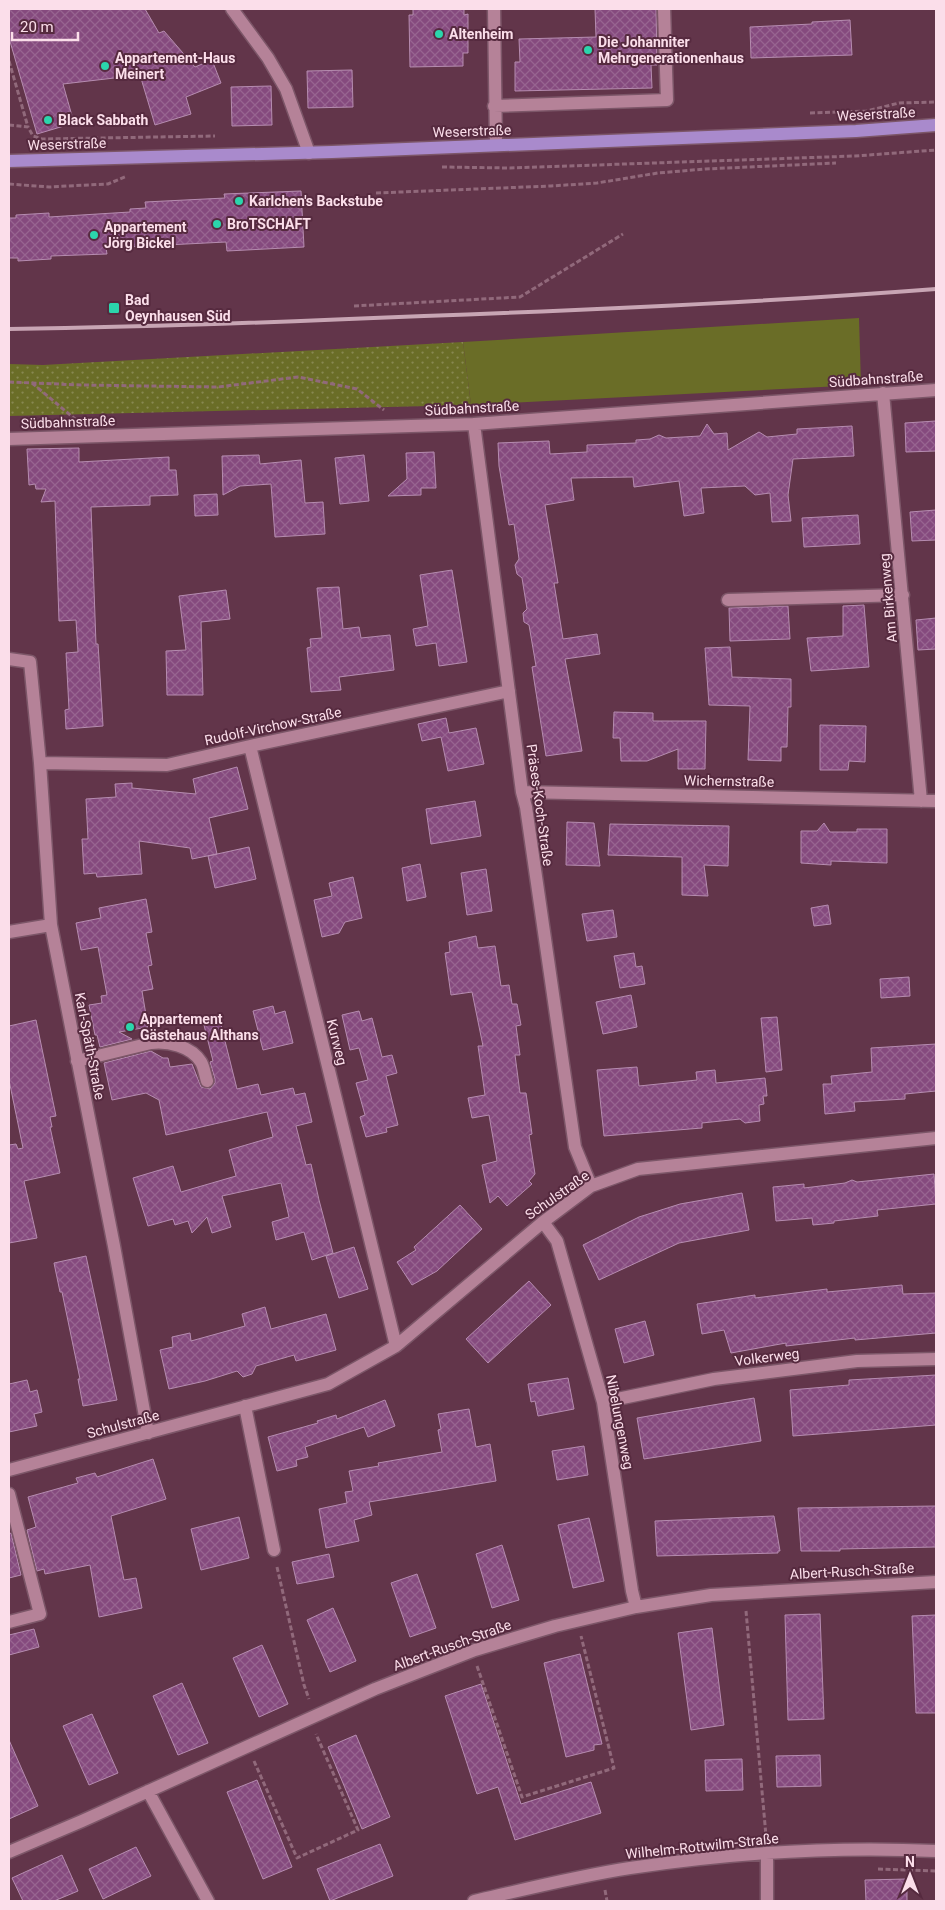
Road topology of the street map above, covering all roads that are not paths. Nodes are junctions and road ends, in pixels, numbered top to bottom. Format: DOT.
graph roads {
  1 [pos="232,9"];
  2 [pos="494,9"];
  3 [pos="664,9"];
  4 [pos="494,106"];
  5 [pos="936,125"];
  6 [pos="496,146"];
  7 [pos="308,153"];
  8 [pos="9,161"];
  9 [pos="936,390"];
  10 [pos="884,393"];
  11 [pos="474,424"];
  12 [pos="9,439"];
  13 [pos="903,595"];
  14 [pos="728,600"];
  15 [pos="9,659"];
  16 [pos="509,691"];
  17 [pos="250,746"];
  18 [pos="40,763"];
  19 [pos="522,792"];
  20 [pos="921,801"];
  21 [pos="936,801"];
  22 [pos="51,925"];
  23 [pos="9,932"];
  24 [pos="77,1060"];
  25 [pos="207,1081"];
  26 [pos="936,1138"];
  27 [pos="591,1186"];
  28 [pos="543,1222"];
  29 [pos="396,1346"];
  30 [pos="936,1359"];
  31 [pos="604,1402"];
  32 [pos="245,1406"];
  33 [pos="148,1433"];
  34 [pos="9,1470"];
  35 [pos="9,1494"];
  36 [pos="274,1550"];
  37 [pos="936,1582"];
  38 [pos="636,1607"];
  39 [pos="9,1622"];
  40 [pos="148,1791"];
  41 [pos="936,1851"];
  42 [pos="9,1852"];
  43 [pos="767,1854"];
  44 [pos="501,1898"];
  45 [pos="208,1901"];
  46 [pos="474,1901"];
  47 [pos="767,1901"];
  1 -- 7 [label="street"];
  2 -- 4 [label="street"];
  3 -- 4 [label="street"];
  4 -- 6 [label="street"];
  5 -- 6 [label="main road, Weserstraße"];
  6 -- 7 [label="main road, Weserstraße"];
  7 -- 8 [label="main road, Weserstraße"];
  9 -- 10 [label="street, Südbahnstraße"];
  10 -- 11 [label="street, Südbahnstraße"];
  10 -- 13 [label="street, Am Birkenweg"];
  11 -- 12 [label="street, Südbahnstraße"];
  11 -- 16 [label="street, Präses-Koch-Straße"];
  13 -- 14 [label="street"];
  13 -- 20 [label="street, Am Birkenweg"];
  15 -- 18 [label="street, Karl-Späth-Straße"];
  16 -- 17 [label="street, Rudolf-Virchow-Straße"];
  16 -- 19 [label="street, Präses-Koch-Straße"];
  17 -- 18 [label="street, Rudolf-Virchow-Straße"];
  17 -- 29 [label="street, Kurweg"];
  18 -- 22 [label="street, Karl-Späth-Straße"];
  19 -- 20 [label="street, Wichernstraße"];
  19 -- 27 [label="street, Präses-Koch-Straße"];
  20 -- 21 [label="street, Wichernstraße"];
  22 -- 23 [label="street"];
  22 -- 24 [label="street, Karl-Späth-Straße"];
  24 -- 25 [label="street"];
  24 -- 33 [label="street, Karl-Späth-Straße"];
  26 -- 27 [label="street, Schulstraße"];
  27 -- 28 [label="street, Schulstraße"];
  28 -- 29 [label="street, Schulstraße"];
  28 -- 31 [label="street, Nibelungenweg"];
  29 -- 32 [label="street, Schulstraße"];
  30 -- 31 [label="street, Volkerweg"];
  31 -- 38 [label="street, Nibelungenweg"];
  32 -- 33 [label="street, Schulstraße"];
  32 -- 36 [label="street"];
  33 -- 34 [label="street, Schulstraße"];
  35 -- 39 [label="street"];
  37 -- 38 [label="street, Albert-Rusch-Straße"];
  38 -- 40 [label="street, Albert-Rusch-Straße"];
  40 -- 42 [label="street, Albert-Rusch-Straße"];
  40 -- 45 [label="street"];
  41 -- 43 [label="street, Wilhelm-Rottwilm-Straße"];
  43 -- 44 [label="street, Wilhelm-Rottwilm-Straße"];
  43 -- 47 [label="street"];
  44 -- 46 [label="street, Wilhelm-Rottwilm-Straße"];
}
